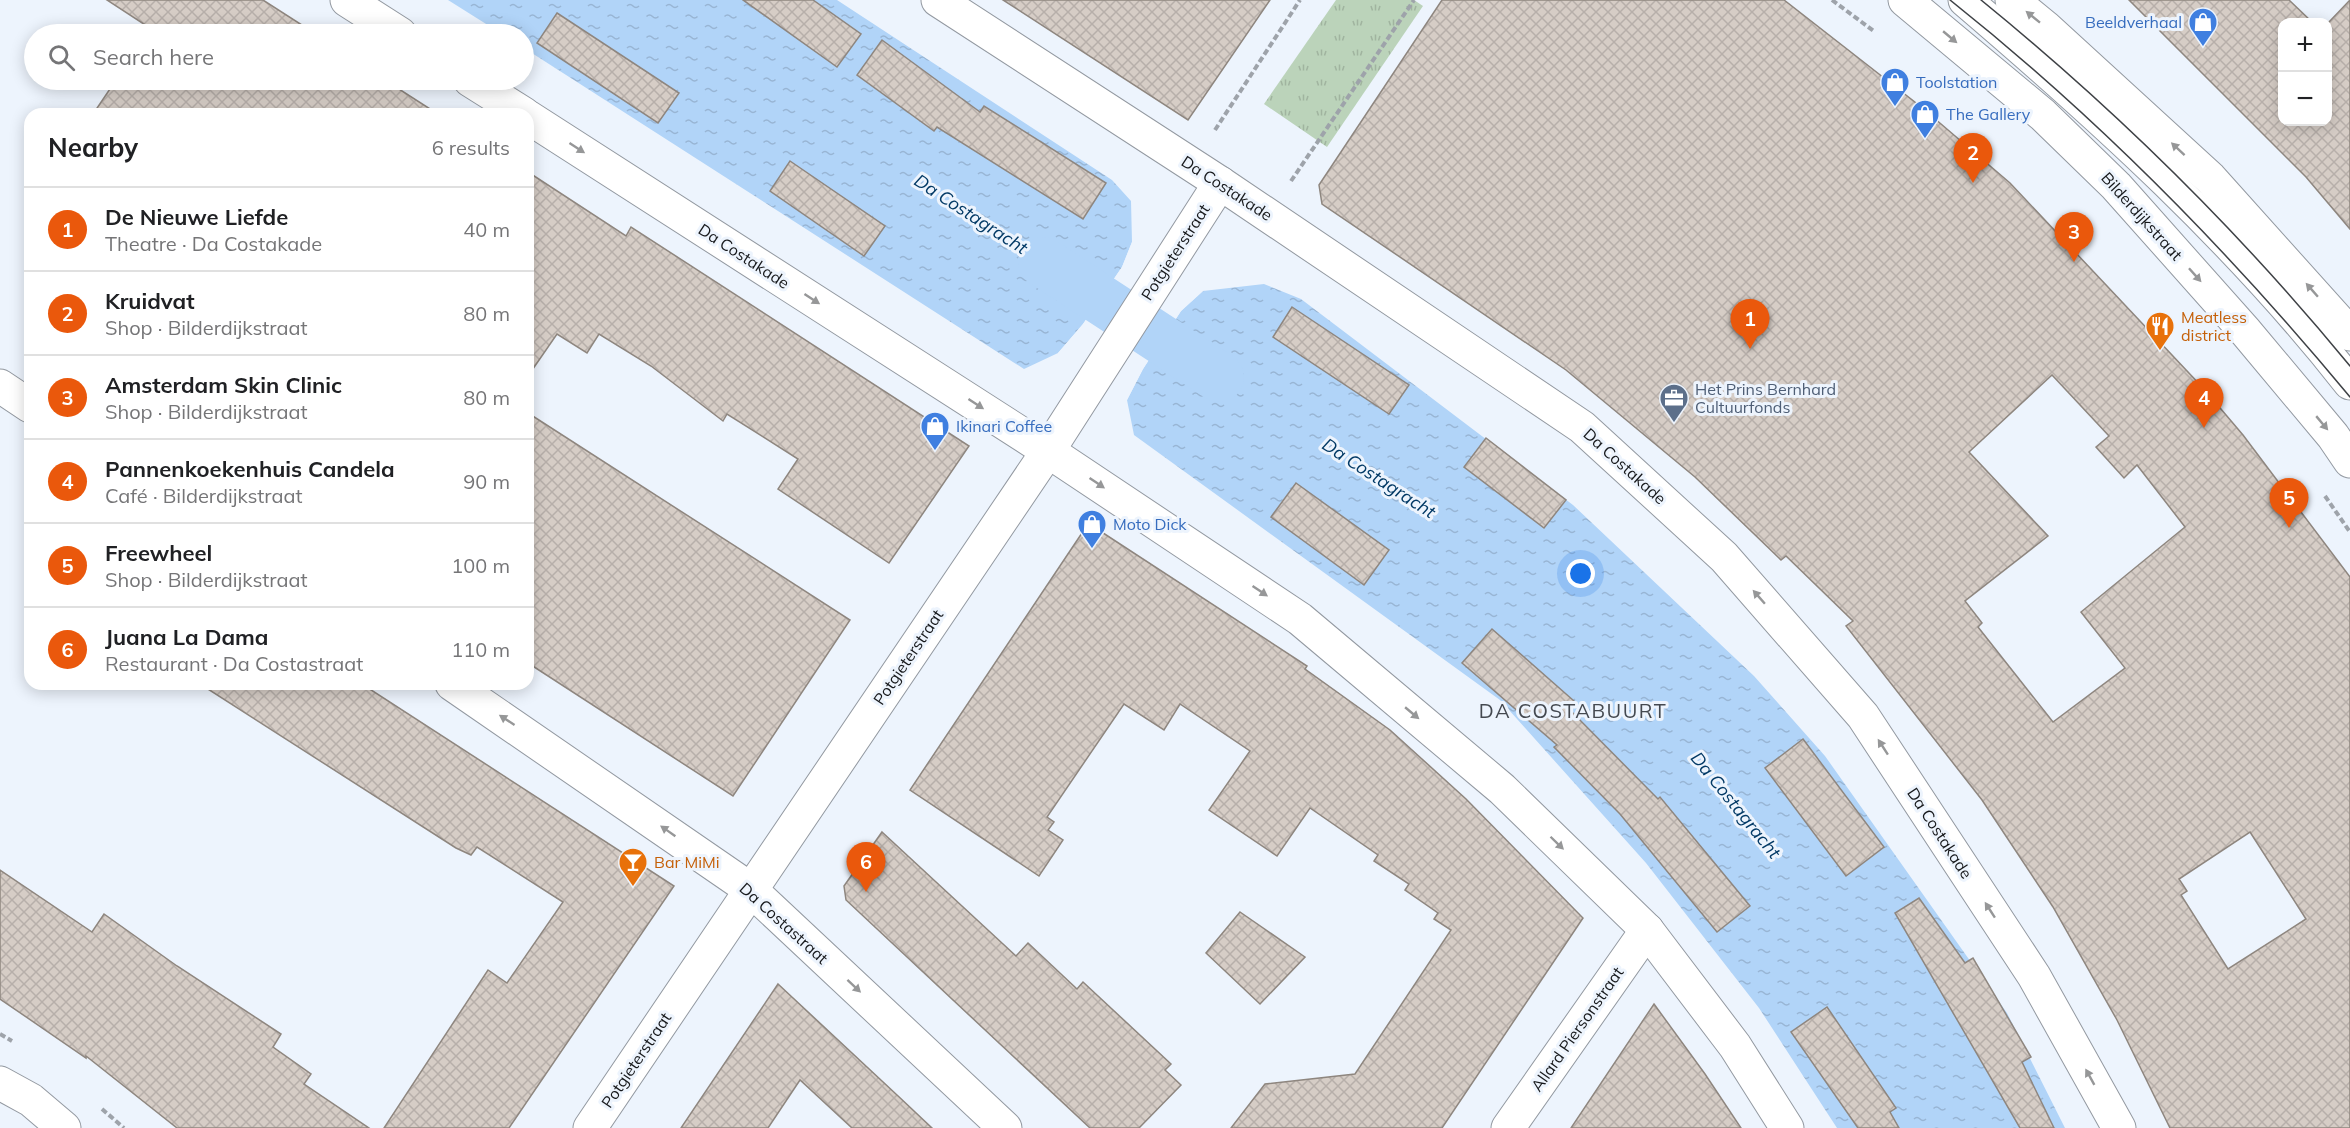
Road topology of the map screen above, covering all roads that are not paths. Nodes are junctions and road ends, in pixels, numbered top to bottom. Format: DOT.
graph roads {
  1 [pos="347,0"];
  2 [pos="938,0"];
  3 [pos="1905,0"];
  4 [pos="1965,0"];
  5 [pos="2012,0"];
  6 [pos="384,24"];
  7 [pos="486,90"];
  8 [pos="514,108"];
  9 [pos="534,121"];
  10 [pos="1220,183"];
  11 [pos="2350,334"];
  12 [pos="2350,383"];
  13 [pos="0,386"];
  14 [pos="24,402"];
  15 [pos="1048,451"];
  16 [pos="2350,461"];
  17 [pos="461,690"];
  18 [pos="750,889"];
  19 [pos="1647,930"];
  20 [pos="0,1083"];
  21 [pos="64,1128"];
  22 [pos="590,1128"];
  23 [pos="1005,1128"];
  24 [pos="1508,1128"];
  25 [pos="1787,1128"];
  26 [pos="2119,1128"];
  1 -- 6 [label="street"];
  2 -- 10 [label="street, Da Costakade"];
  3 -- 16 [label="street, Bilderdijkstraat, one-way"];
  4 -- 12 [label="street"];
  11 -- 5 [label="street, one-way"];
  7 -- 8 [label="street"];
  9 -- 15 [label="street, Da Costakade, one-way"];
  10 -- 15 [label="street, Potgieterstraat"];
  26 -- 10 [label="street, Da Costakade, one-way"];
  13 -- 14 [label="street"];
  15 -- 18 [label="street, Potgieterstraat"];
  15 -- 19 [label="street, Da Costakade, one-way"];
  18 -- 17 [label="street, Da Costastraat, one-way"];
  18 -- 22 [label="street, Potgieterstraat"];
  18 -- 23 [label="street, Da Costastraat, one-way"];
  19 -- 24 [label="street, Allard Piersonstraat"];
  19 -- 25 [label="street, Da Costakade"];
  20 -- 21 [label="street"];
}
